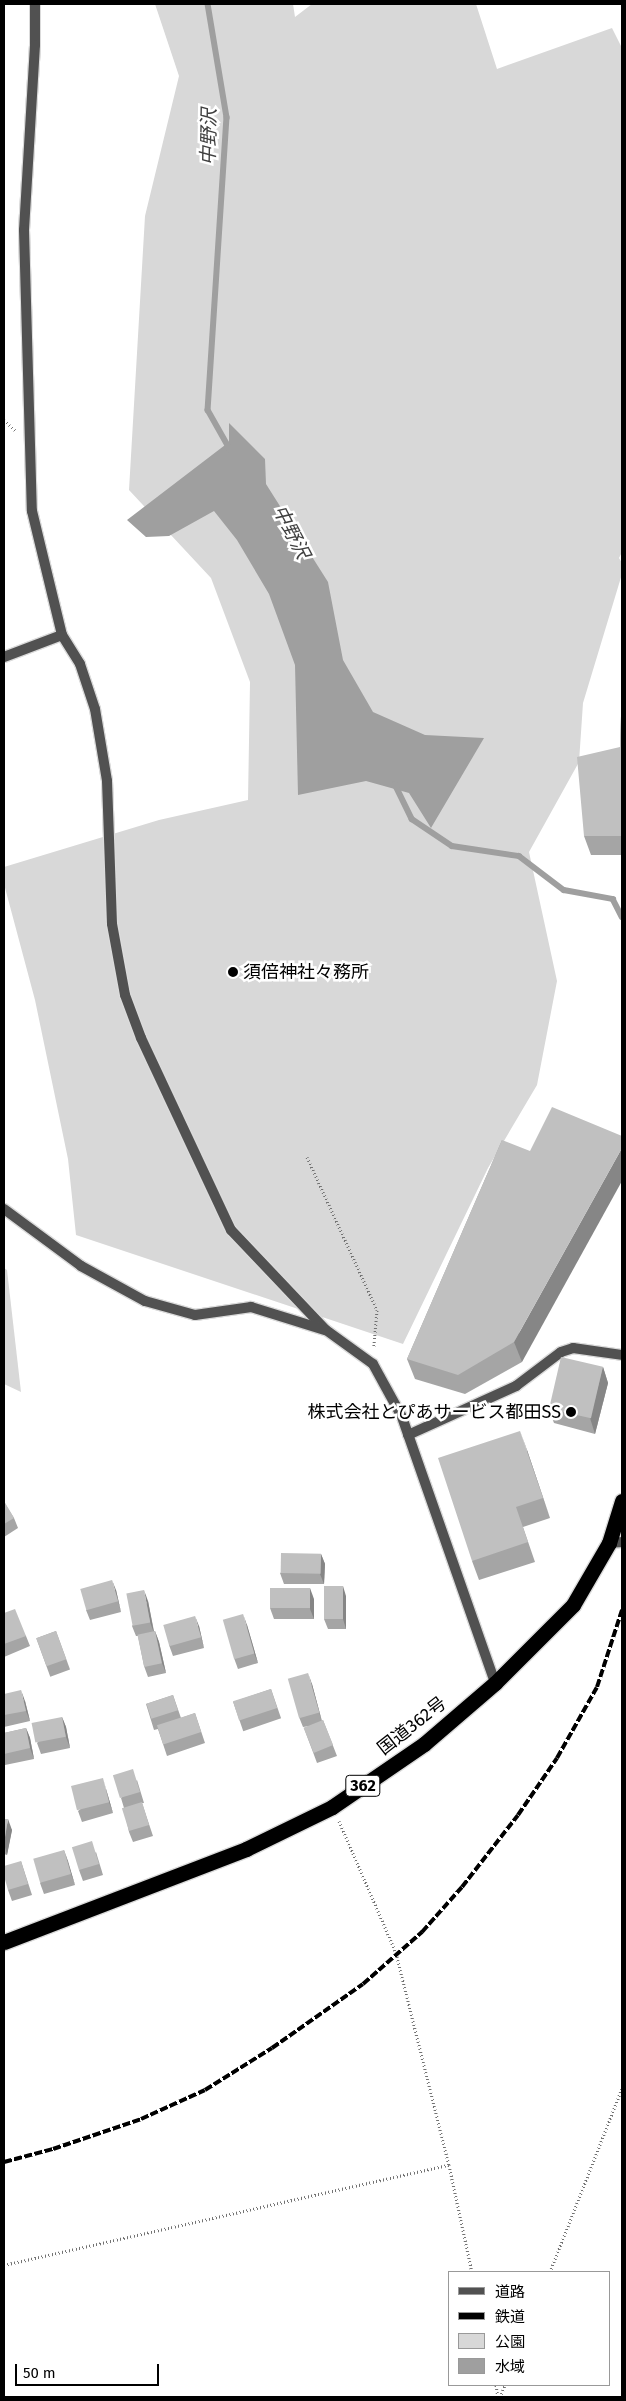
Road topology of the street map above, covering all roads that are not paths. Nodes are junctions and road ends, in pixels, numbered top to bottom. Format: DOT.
graph roads {
  1 [pos="34,4"];
  2 [pos="62,635"];
  3 [pos="4,657"];
  4 [pos="4,1209"];
  5 [pos="326,1330"];
  6 [pos="622,1355"];
  7 [pos="408,1434"];
  8 [pos="622,1501"];
  9 [pos="616,1542"];
  10 [pos="495,1683"];
  11 [pos="4,1942"];
  1 -- 2 [label="street"];
  2 -- 3 [label="street"];
  2 -- 5 [label="street"];
  4 -- 5 [label="street"];
  5 -- 7 [label="street"];
  6 -- 7 [label="street"];
  7 -- 10 [label="street"];
  8 -- 9 [label="highway, 国道362号 / 362"];
  9 -- 10 [label="highway, 国道362号 / 362"];
  10 -- 11 [label="highway, 国道362号 / 362"];
}
